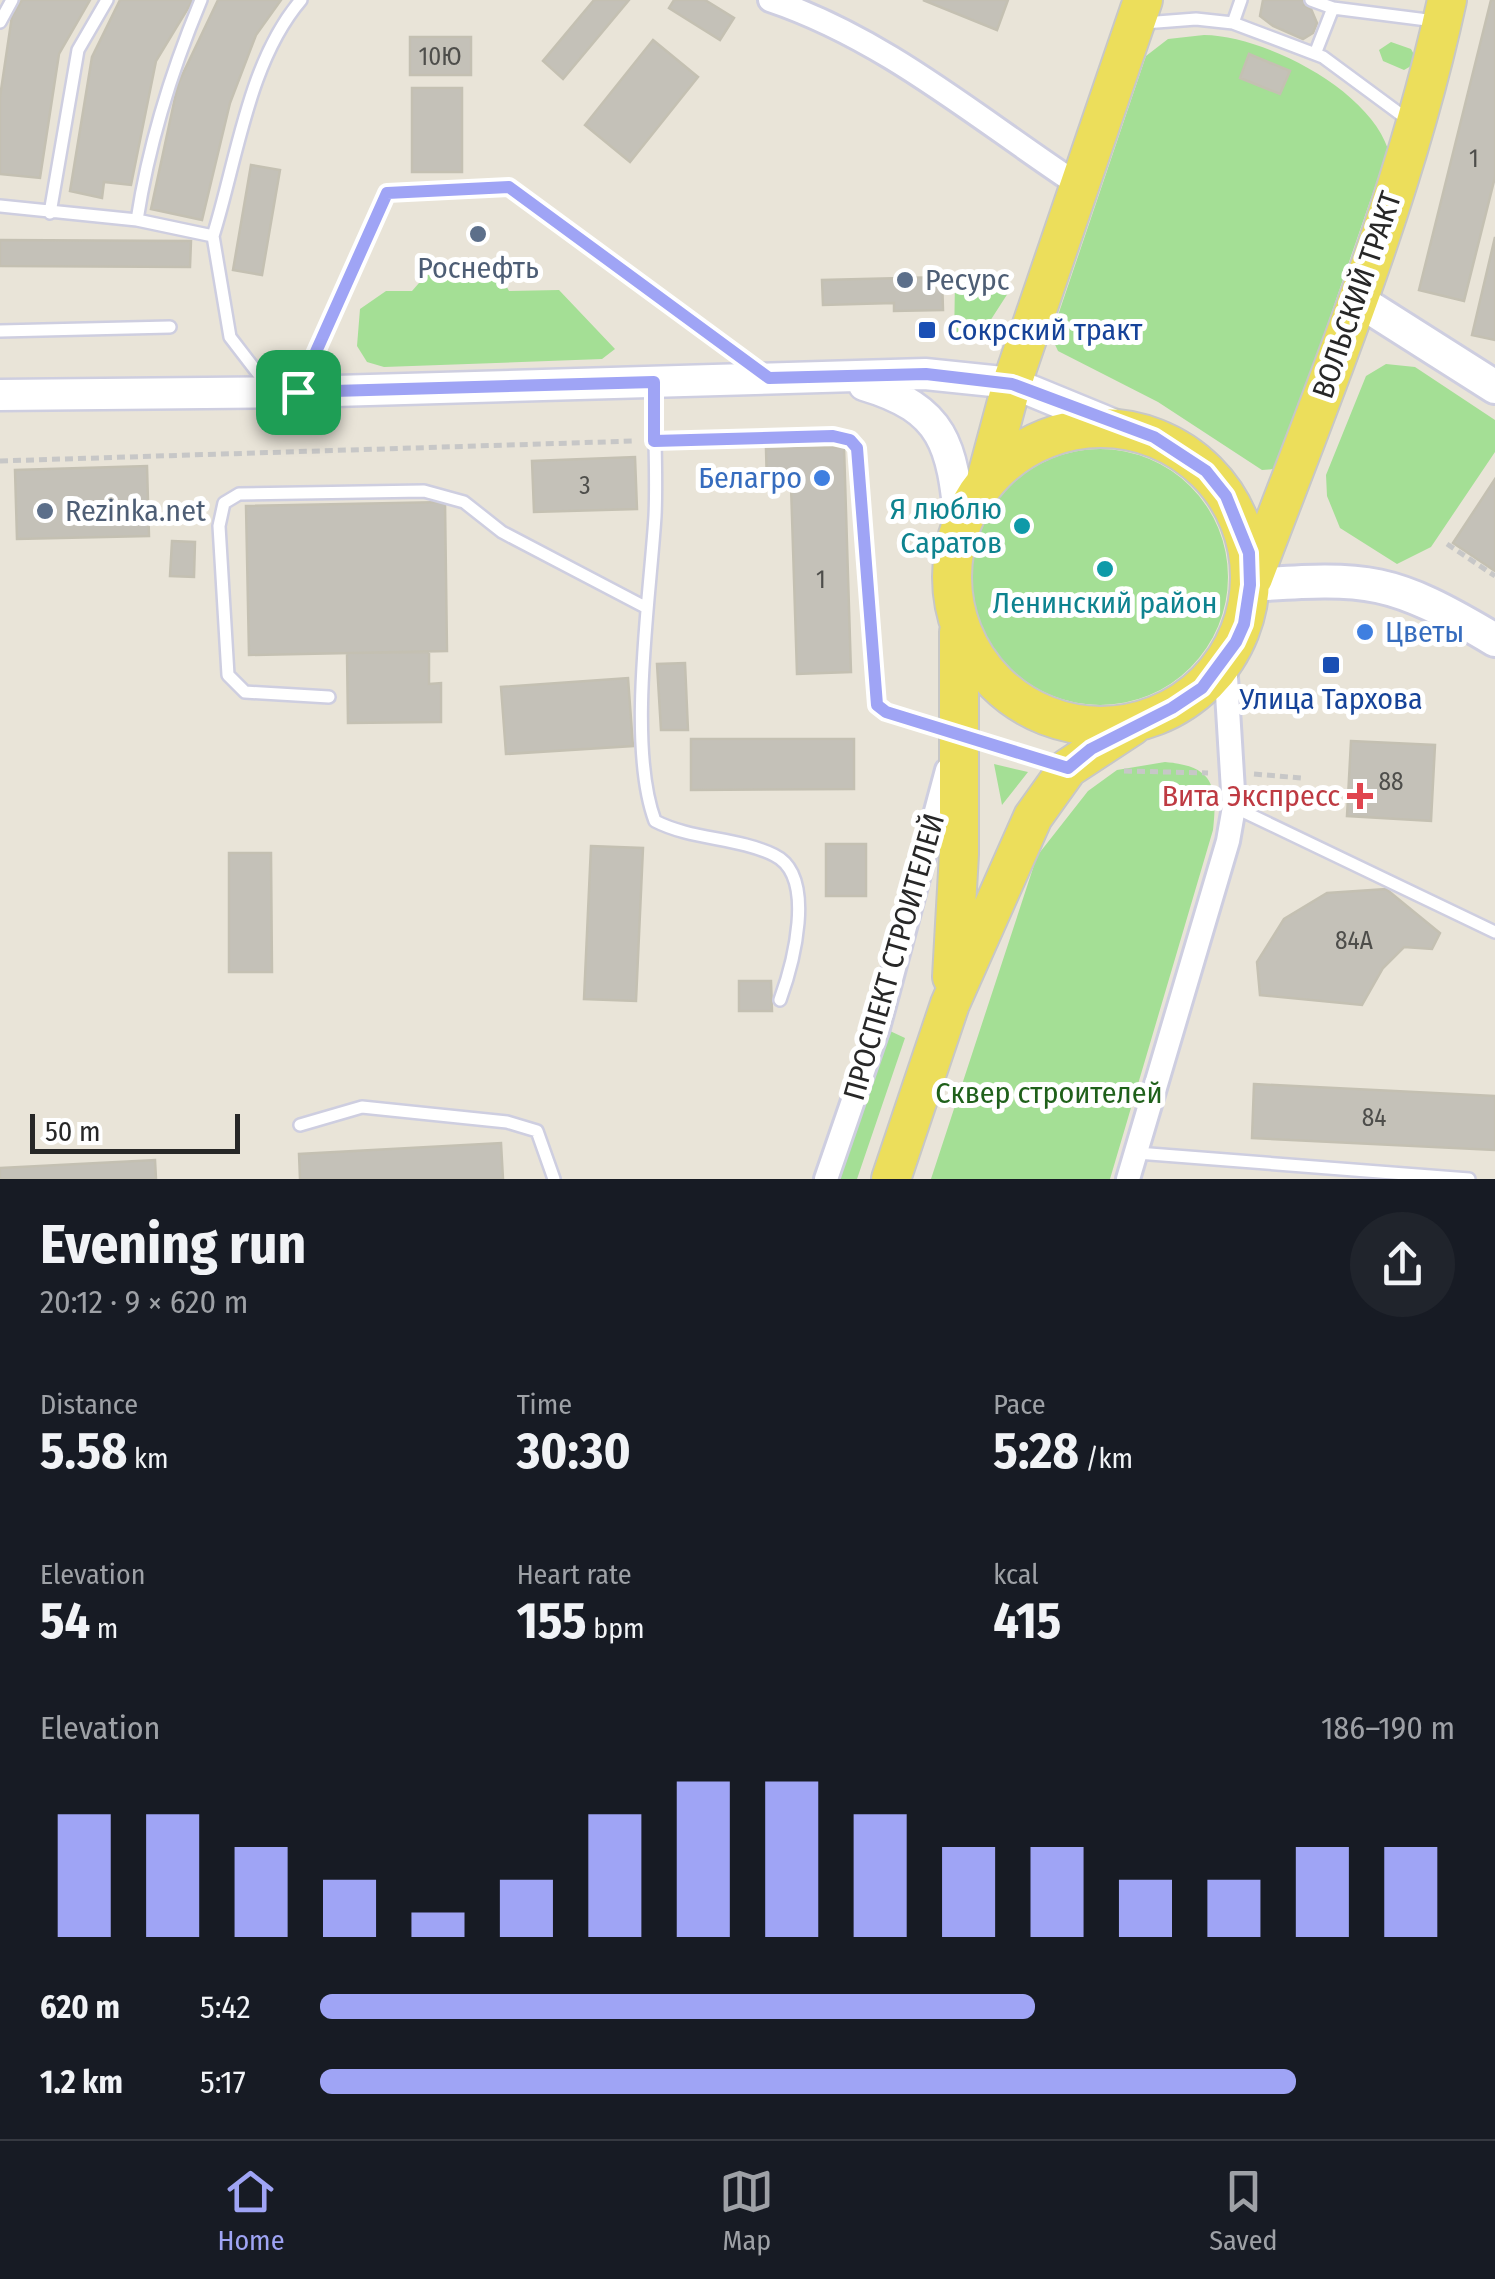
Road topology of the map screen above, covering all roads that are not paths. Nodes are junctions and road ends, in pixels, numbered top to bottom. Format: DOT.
graph roads {
  1 [pos="12,0"];
  2 [pos="108,0"];
  3 [pos="202,0"];
  4 [pos="300,0"];
  5 [pos="770,0"];
  6 [pos="1241,0"];
  7 [pos="1311,0"];
  8 [pos="1333,8"];
  9 [pos="1445,11"];
  10 [pos="1139,12"];
  11 [pos="0,22"];
  12 [pos="1232,23"];
  13 [pos="1314,54"];
  14 [pos="1416,126"];
  15 [pos="1080,186"];
  16 [pos="0,206"];
  17 [pos="50,213"];
  18 [pos="137,220"];
  19 [pos="213,236"];
  20 [pos="1358,300"];
  21 [pos="170,327"];
  22 [pos="0,331"];
  23 [pos="837,376"];
  24 [pos="769,378"];
  25 [pos="654,382"];
  26 [pos="1012,384"];
  27 [pos="1495,387"];
  28 [pos="286,392"];
  29 [pos="0,395"];
  30 [pos="1124,430"];
  31 [pos="986,480"];
  32 [pos="960,524"];
  33 [pos="1250,585"];
  34 [pos="647,608"];
  35 [pos="958,625"];
  36 [pos="1495,640"];
  37 [pos="1225,660"];
  38 [pos="329,697"];
  39 [pos="1138,722"];
  40 [pos="957,733"];
  41 [pos="1234,808"];
  42 [pos="1495,932"];
  43 [pos="780,1000"];
  44 [pos="950,1004"];
  45 [pos="300,1125"];
  46 [pos="1136,1152"];
  47 [pos="554,1179"];
  48 [pos="826,1179"];
  49 [pos="892,1179"];
  50 [pos="1128,1179"];
  51 [pos="1469,1179"];
  1 -- 11 [label="lane"];
  2 -- 17 [label="lane"];
  3 -- 18 [label="lane"];
  4 -- 19 [label="lane"];
  5 -- 15 [label="street"];
  6 -- 12 [label="lane"];
  7 -- 8 [label="lane"];
  8 -- 9 [label="lane"];
  8 -- 13 [label="lane"];
  9 -- 14 [label="main road, ВОЛЬСКИЙ ТРАКТ"];
  10 -- 12 [label="lane"];
  10 -- 15 [label="main road"];
  12 -- 13 [label="lane"];
  13 -- 14 [label="lane"];
  14 -- 20 [label="main road, ВОЛЬСКИЙ ТРАКТ"];
  15 -- 26 [label="main road"];
  16 -- 17 [label="lane"];
  17 -- 18 [label="lane"];
  18 -- 19 [label="lane"];
  19 -- 28 [label="lane"];
  20 -- 27 [label="main road"];
  20 -- 33 [label="main road, ВОЛЬСКИЙ ТРАКТ"];
  21 -- 22 [label="lane"];
  23 -- 24 [label="street"];
  23 -- 26 [label="street"];
  23 -- 32 [label="street"];
  24 -- 25 [label="street"];
  24 -- 28 [label="lane"];
  25 -- 28 [label="street"];
  25 -- 34 [label="lane"];
  26 -- 30 [label="street"];
  26 -- 31 [label="main road"];
  28 -- 29 [label="street"];
  30 -- 31 [label="main road"];
  30 -- 33 [label="main road"];
  31 -- 32 [label="main road"];
  32 -- 35 [label="main road"];
  33 -- 36 [label="main road"];
  33 -- 37 [label="main road"];
  34 -- 38 [label="lane"];
  34 -- 43 [label="lane"];
  35 -- 39 [label="main road"];
  35 -- 40 [label="main road, ПРОСПЕКТ СТРОИТЕЛЕЙ"];
  37 -- 39 [label="main road"];
  37 -- 41 [label="street"];
  39 -- 44 [label="main road, ПРОСПЕКТ СТРОИТЕЛЕЙ"];
  40 -- 44 [label="main road, ПРОСПЕКТ СТРОИТЕЛЕЙ"];
  40 -- 48 [label="street, ПРОСПЕКТ СТРОИТЕЛЕЙ"];
  41 -- 42 [label="lane"];
  41 -- 46 [label="street"];
  44 -- 49 [label="main road, ПРОСПЕКТ СТРОИТЕЛЕЙ"];
  45 -- 47 [label="lane"];
  46 -- 50 [label="street"];
  46 -- 51 [label="lane"];
}
